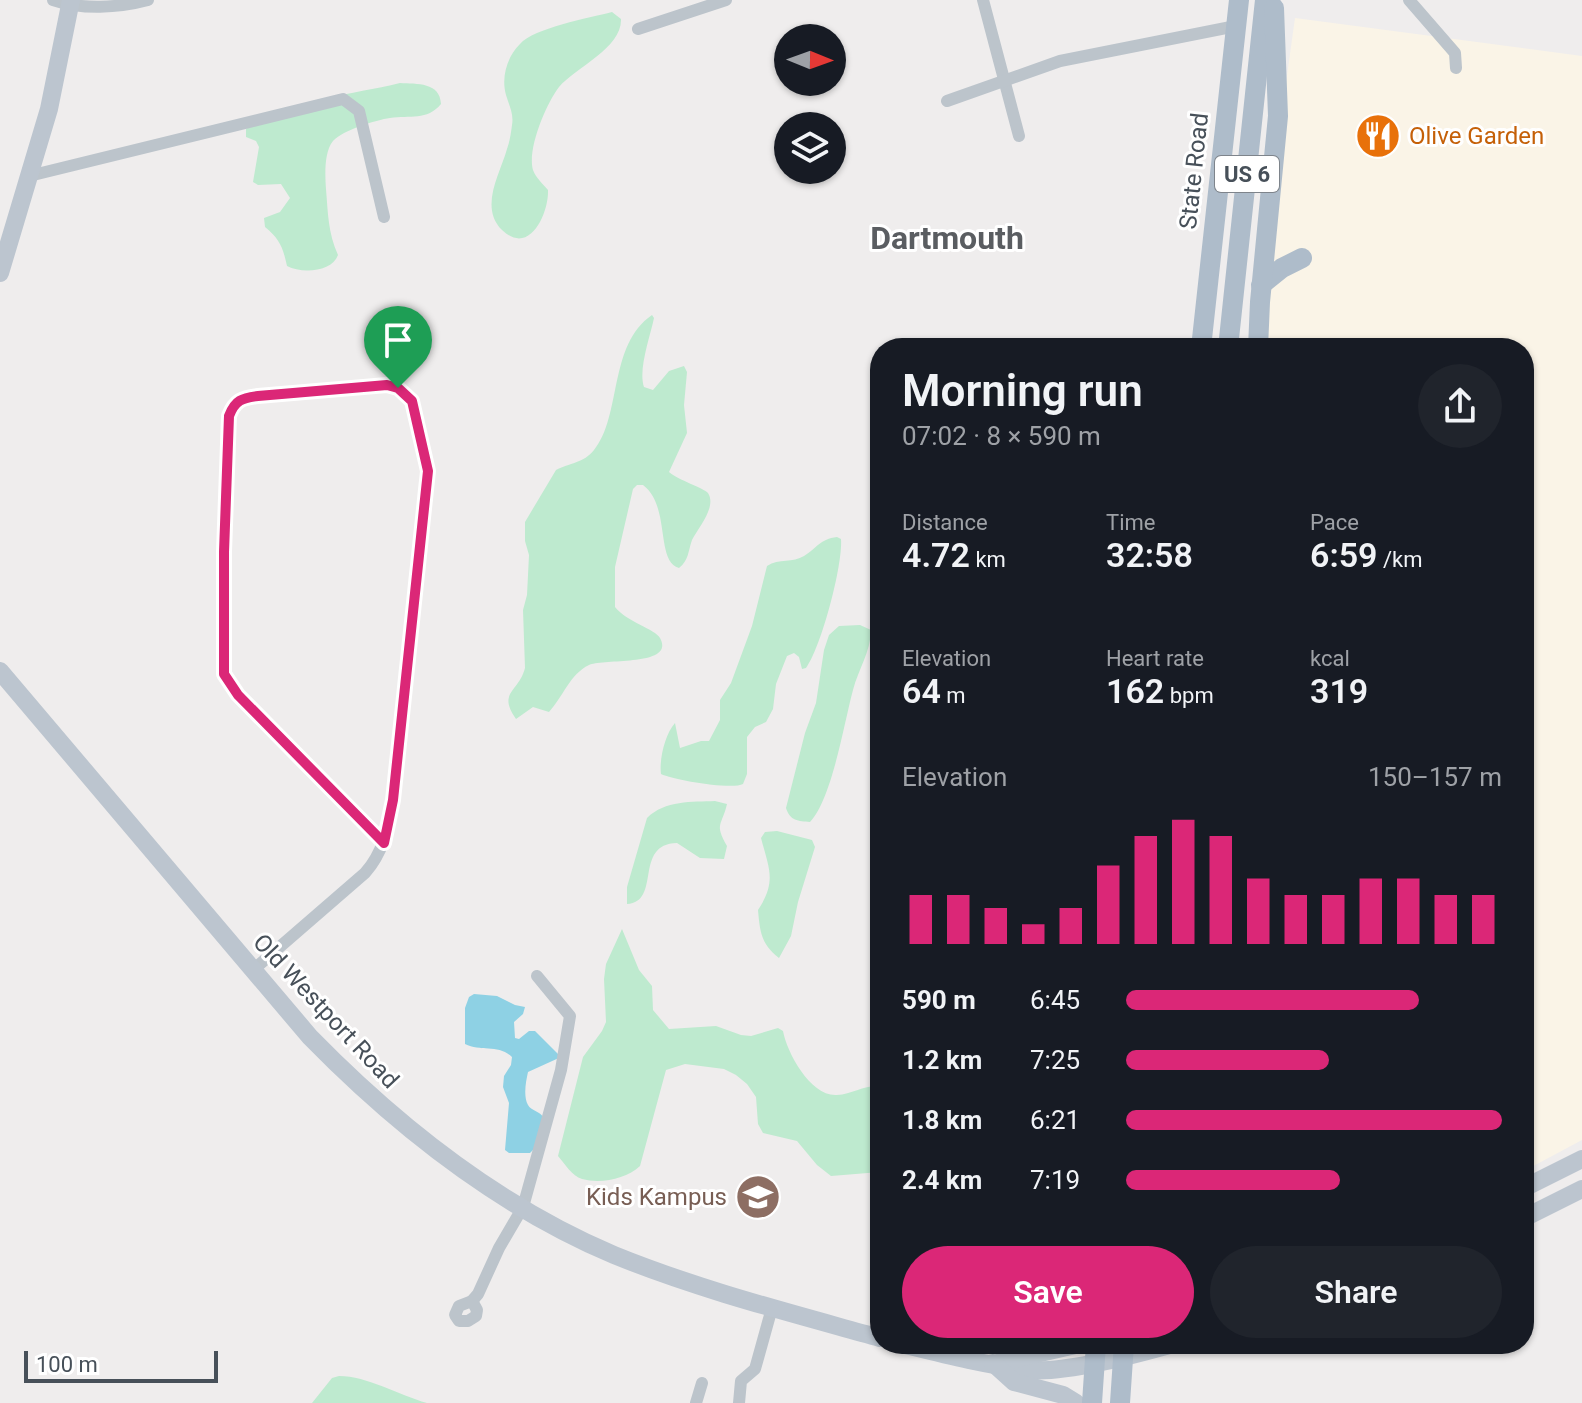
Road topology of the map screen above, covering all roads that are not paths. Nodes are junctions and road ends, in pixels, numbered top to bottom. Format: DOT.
graph roads {
  1 [pos="148,0"];
  2 [pos="726,0"];
  3 [pos="983,0"];
  4 [pos="1239,0"];
  5 [pos="1265,0"];
  6 [pos="1274,0"];
  7 [pos="1409,0"];
  8 [pos="64,2"];
  9 [pos="1236,26"];
  10 [pos="638,29"];
  11 [pos="1456,68"];
  12 [pos="1006,80"];
  13 [pos="947,101"];
  14 [pos="1019,136"];
  15 [pos="29,176"];
  16 [pos="384,217"];
  17 [pos="1267,230"];
  18 [pos="5,243"];
  19 [pos="0,273"];
  20 [pos="1261,285"];
  21 [pos="1202,338"];
  22 [pos="1229,338"];
  23 [pos="1258,338"];
  24 [pos="0,671"];
  25 [pos="384,843"];
  26 [pos="252,971"];
  27 [pos="537,976"];
  28 [pos="1582,1159"];
  29 [pos="1534,1183"];
  30 [pos="1582,1189"];
  31 [pos="523,1207"];
  32 [pos="1534,1213"];
  33 [pos="472,1301"];
  34 [pos="772,1308"];
  35 [pos="870,1335"];
  36 [pos="949,1354"];
  37 [pos="1034,1354"];
  38 [pos="1091,1354"];
  39 [pos="1095,1354"];
  40 [pos="1123,1354"];
  41 [pos="993,1363"];
  42 [pos="702,1383"];
  43 [pos="696,1403"];
  44 [pos="739,1403"];
  45 [pos="1076,1403"];
  46 [pos="1092,1403"];
  47 [pos="1120,1403"];
  1 -- 8 [label="street"];
  2 -- 10 [label="street"];
  3 -- 12 [label="street"];
  4 -- 9 [label="main road, State Road / US 6"];
  5 -- 22 [label="main road, US 6"];
  6 -- 17 [label="main road"];
  7 -- 11 [label="street"];
  8 -- 15 [label="main road"];
  9 -- 12 [label="street"];
  9 -- 21 [label="main road, State Road / US 6"];
  12 -- 13 [label="street"];
  12 -- 14 [label="street"];
  15 -- 16 [label="street"];
  15 -- 18 [label="main road"];
  17 -- 20 [label="main road"];
  17 -- 20 [label="main road"];
  18 -- 19 [label="main road"];
  20 -- 23 [label="main road"];
  24 -- 26 [label="main road, Old Westport Road"];
  25 -- 25 [label="street"];
  25 -- 26 [label="street"];
  26 -- 31 [label="main road, Old Westport Road"];
  27 -- 31 [label="street"];
  28 -- 29 [label="main road"];
  30 -- 32 [label="main road"];
  31 -- 33 [label="street"];
  31 -- 34 [label="main road, Old Westport Road"];
  34 -- 35 [label="main road, Old Westport Road"];
  34 -- 44 [label="street"];
  36 -- 41 [label="main road"];
  37 -- 41 [label="main road"];
  38 -- 41 [label="main road"];
  39 -- 46 [label="main road"];
  40 -- 47 [label="main road"];
  41 -- 45 [label="main road"];
  42 -- 43 [label="street"];
}
